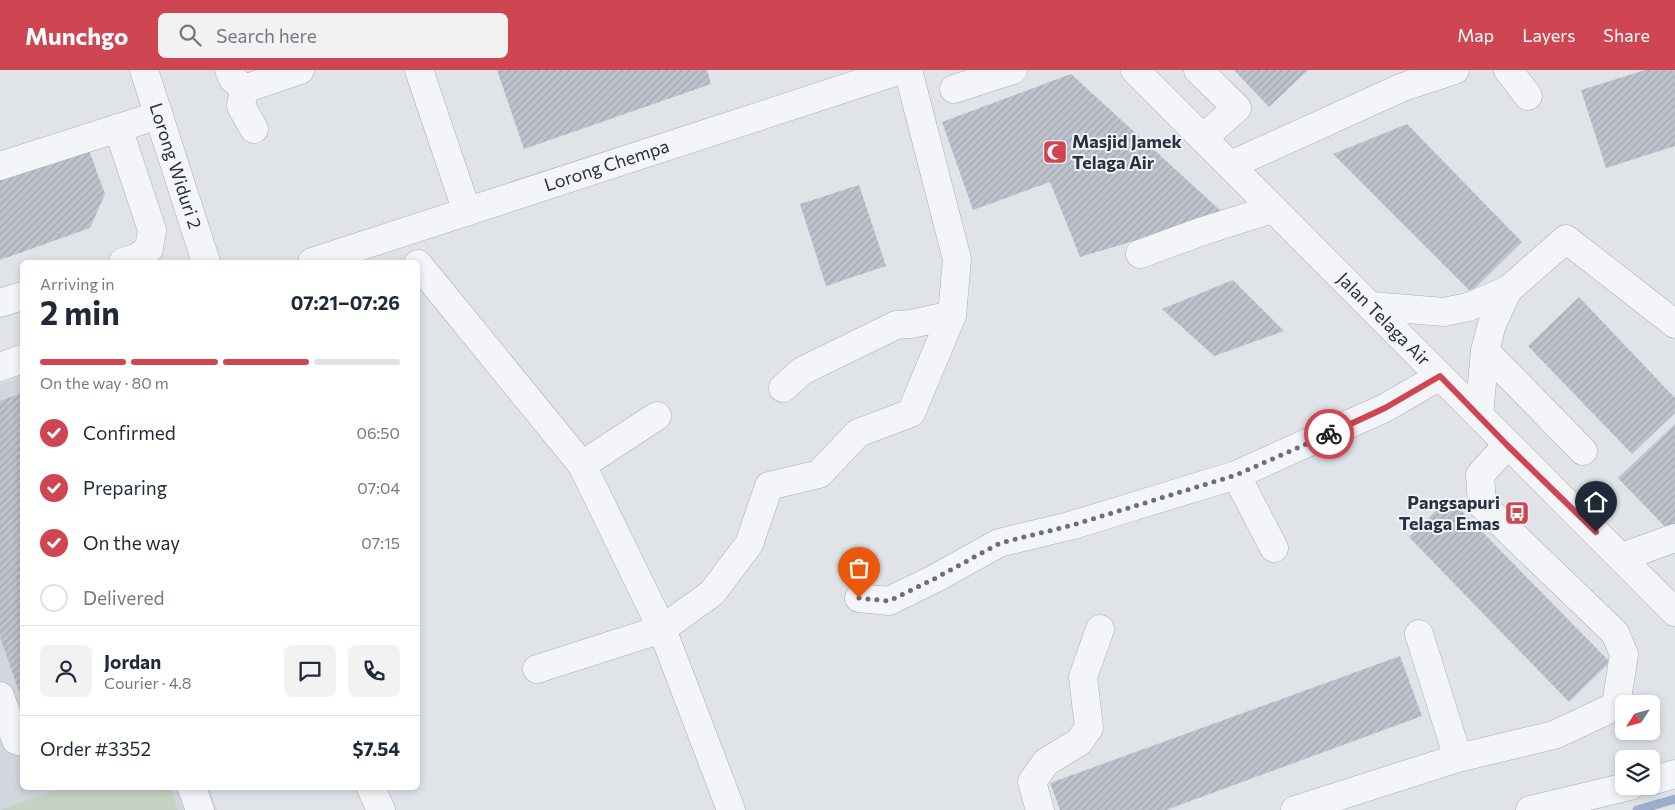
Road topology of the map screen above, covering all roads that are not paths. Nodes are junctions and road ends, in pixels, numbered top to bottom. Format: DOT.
graph roads {
  1 [pos="144,70"];
  2 [pos="300,70"];
  3 [pos="419,70"];
  4 [pos="901,70"];
  5 [pos="908,70"];
  6 [pos="1012,70"];
  7 [pos="1135,70"];
  8 [pos="1198,70"];
  9 [pos="1456,70"];
  10 [pos="1508,70"];
  11 [pos="236,80"];
  12 [pos="954,89"];
  13 [pos="1528,96"];
  14 [pos="159,115"];
  15 [pos="118,128"];
  16 [pos="254,129"];
  17 [pos="1203,138"];
  18 [pos="1230,165"];
  19 [pos="0,166"];
  20 [pos="1272,209"];
  21 [pos="467,212"];
  22 [pos="392,236"];
  23 [pos="1140,254"];
  24 [pos="130,260"];
  25 [pos="205,260"];
  26 [pos="318,260"];
  27 [pos="410,260"];
  28 [pos="420,274"];
  29 [pos="1508,290"];
  30 [pos="20,297"];
  31 [pos="0,303"];
  32 [pos="1370,306"];
  33 [pos="952,315"];
  34 [pos="1675,324"];
  35 [pos="1485,351"];
  36 [pos="20,360"];
  37 [pos="0,367"];
  38 [pos="1440,376"];
  39 [pos="784,388"];
  40 [pos="657,416"];
  41 [pos="1479,416"];
  42 [pos="1507,445"];
  43 [pos="1583,451"];
  44 [pos="582,465"];
  45 [pos="1236,475"];
  46 [pos="1675,538"];
  47 [pos="1274,548"];
  48 [pos="1622,557"];
  49 [pos="859,598"];
  50 [pos="1675,612"];
  51 [pos="1675,627"];
  52 [pos="662,629"];
  53 [pos="1100,629"];
  54 [pos="1419,634"];
  55 [pos="537,669"];
  56 [pos="0,696"];
  57 [pos="20,741"];
  58 [pos="1458,758"];
  59 [pos="193,790"];
  60 [pos="372,790"];
  61 [pos="1615,790"];
  62 [pos="200,810"];
  63 [pos="381,810"];
  64 [pos="731,810"];
  65 [pos="1040,810"];
  66 [pos="1295,810"];
  67 [pos="1530,810"];
  1 -- 14 [label="street, Lorong Widuri 2"];
  2 -- 11 [label="street"];
  3 -- 21 [label="street"];
  4 -- 21 [label="street, Lorong Chempa"];
  5 -- 33 [label="street"];
  6 -- 12 [label="street"];
  7 -- 17 [label="street, Jalan Telaga Air"];
  8 -- 17 [label="street"];
  9 -- 18 [label="street"];
  10 -- 13 [label="street"];
  11 -- 16 [label="street"];
  14 -- 15 [label="street"];
  14 -- 25 [label="street, Lorong Widuri 2"];
  15 -- 19 [label="street"];
  15 -- 24 [label="street"];
  17 -- 18 [label="street, Jalan Telaga Air"];
  18 -- 20 [label="street, Jalan Telaga Air"];
  20 -- 23 [label="street"];
  20 -- 32 [label="street, Jalan Telaga Air"];
  21 -- 22 [label="street, Lorong Chempa"];
  22 -- 26 [label="street, Lorong Chempa"];
  22 -- 27 [label="street"];
  28 -- 44 [label="street"];
  29 -- 32 [label="street"];
  29 -- 34 [label="street"];
  29 -- 35 [label="street"];
  30 -- 31 [label="street"];
  32 -- 38 [label="street, Jalan Telaga Air"];
  33 -- 39 [label="street"];
  33 -- 52 [label="street"];
  35 -- 41 [label="street"];
  35 -- 43 [label="street"];
  36 -- 37 [label="street"];
  38 -- 41 [label="street, Jalan Telaga Air"];
  38 -- 45 [label="street"];
  40 -- 44 [label="street"];
  41 -- 42 [label="street, Jalan Telaga Air"];
  42 -- 48 [label="street, Jalan Telaga Air"];
  42 -- 58 [label="street"];
  44 -- 52 [label="street"];
  45 -- 47 [label="street"];
  45 -- 49 [label="street"];
  46 -- 48 [label="street"];
  48 -- 50 [label="street, Jalan Telaga Air"];
  48 -- 51 [label="street"];
  52 -- 55 [label="street"];
  52 -- 64 [label="street"];
  53 -- 65 [label="street"];
  54 -- 58 [label="street"];
  56 -- 57 [label="street"];
  58 -- 66 [label="street"];
  59 -- 62 [label="street"];
  60 -- 63 [label="street"];
  61 -- 67 [label="street"];
}
